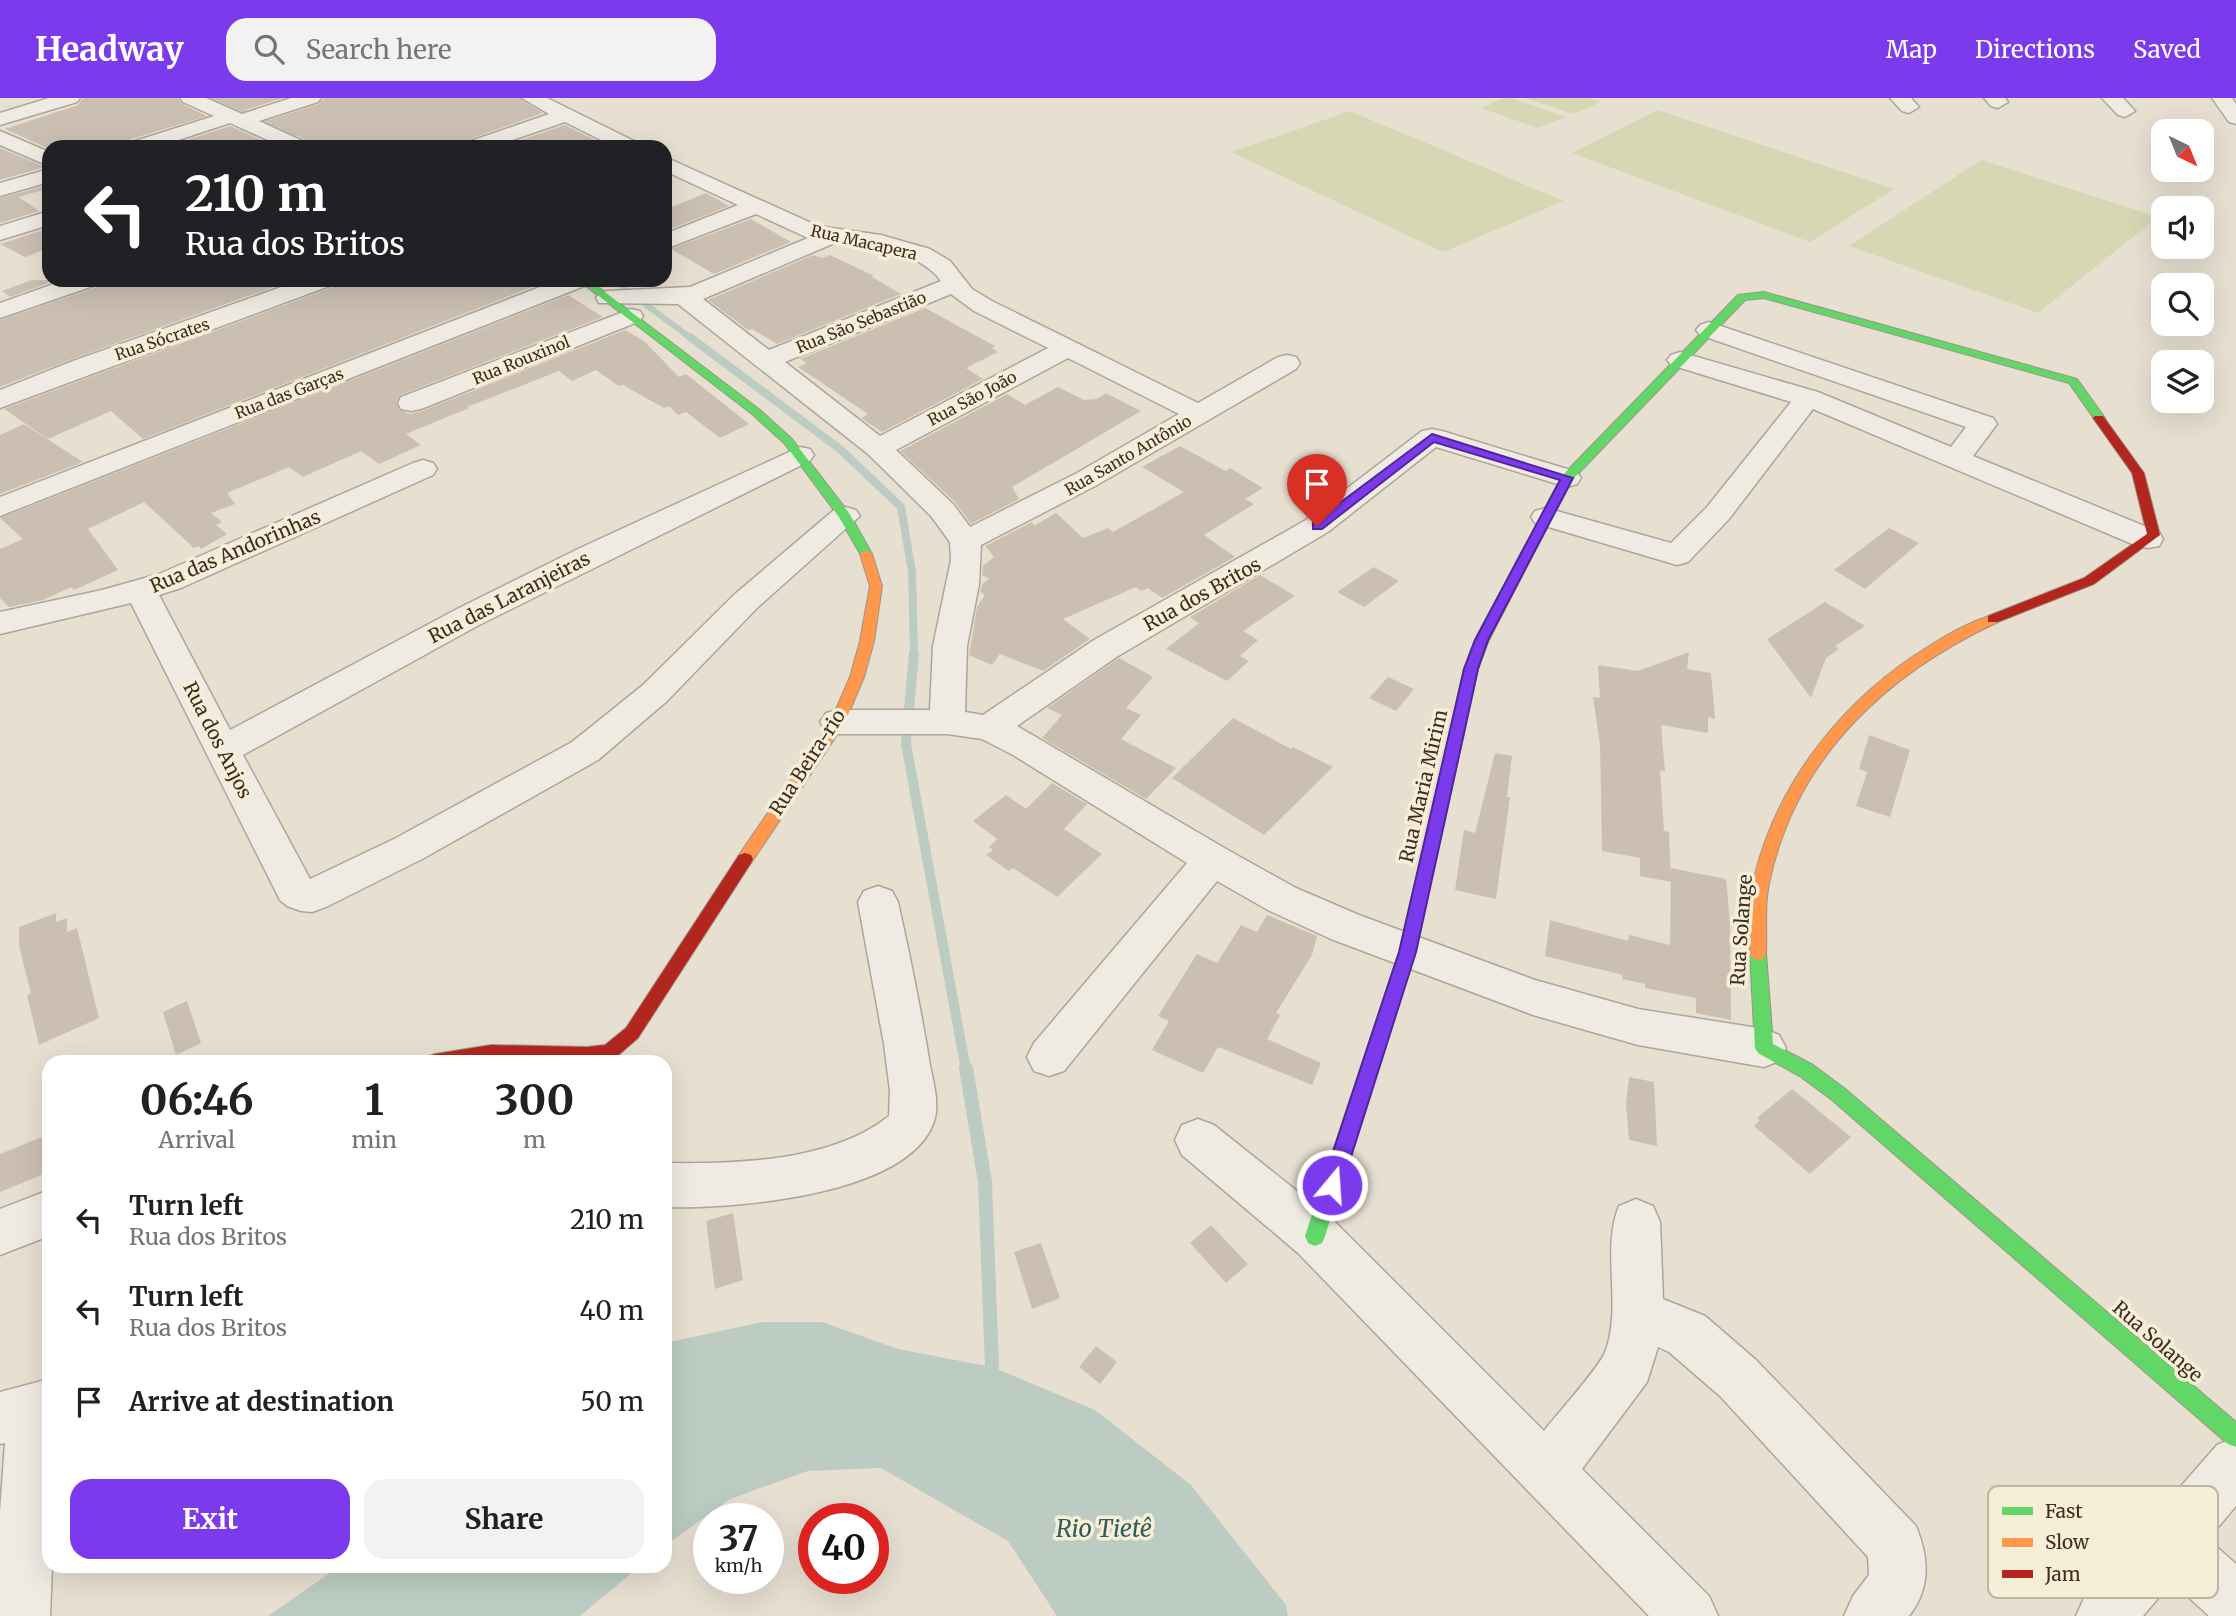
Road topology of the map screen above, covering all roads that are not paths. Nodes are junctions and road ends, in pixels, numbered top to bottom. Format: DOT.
graph roads {
  1 [pos="70,98"];
  2 [pos="190,98"];
  3 [pos="311,98"];
  4 [pos="531,98"];
  5 [pos="2222,98"];
  6 [pos="566,115"];
  7 [pos="246,117"];
  8 [pos="2236,118"];
  9 [pos="0,119"];
  10 [pos="0,137"];
  11 [pos="162,140"];
  12 [pos="277,140"];
  13 [pos="493,140"];
  14 [pos="617,140"];
  15 [pos="42,157"];
  16 [pos="672,166"];
  17 [pos="42,177"];
  18 [pos="0,190"];
  19 [pos="755,206"];
  20 [pos="42,220"];
  21 [pos="0,233"];
  22 [pos="832,236"];
  23 [pos="672,239"];
  24 [pos="955,284"];
  25 [pos="68,287"];
  26 [pos="306,287"];
  27 [pos="563,287"];
  28 [pos="593,287"];
  29 [pos="672,297"];
  30 [pos="621,303"];
  31 [pos="0,311"];
  32 [pos="1709,330"];
  33 [pos="1066,349"];
  34 [pos="768,360"];
  35 [pos="1680,360"];
  36 [pos="1287,363"];
  37 [pos="1808,398"];
  38 [pos="0,400"];
  39 [pos="411,403"];
  40 [pos="1199,414"];
  41 [pos="878,448"];
  42 [pos="800,455"];
  43 [pos="1957,458"];
  44 [pos="423,468"];
  45 [pos="1567,478"];
  46 [pos="0,507"];
  47 [pos="845,516"];
  48 [pos="1546,517"];
  49 [pos="2148,539"];
  50 [pos="965,541"];
  51 [pos="141,591"];
  52 [pos="0,623"];
  53 [pos="851,722"];
  54 [pos="940,722"];
  55 [pos="989,728"];
  56 [pos="222,751"];
  57 [pos="1212,860"];
  58 [pos="878,902"];
  59 [pos="1407,952"];
  60 [pos="1764,1048"];
  61 [pos="479,1055"];
  62 [pos="587,1055"];
  63 [pos="610,1055"];
  64 [pos="1049,1057"];
  65 [pos="1198,1140"];
  66 [pos="672,1185"];
  67 [pos="42,1216"];
  68 [pos="1636,1222"];
  69 [pos="0,1232"];
  70 [pos="1315,1237"];
  71 [pos="1639,1314"];
  72 [pos="28,1411"];
  73 [pos="2236,1436"];
  74 [pos="2236,1464"];
  75 [pos="1547,1471"];
  76 [pos="2217,1486"];
  77 [pos="2218,1586"];
  78 [pos="2120,1598"];
  79 [pos="2236,1602"];
  80 [pos="21,1616"];
  81 [pos="1689,1616"];
  82 [pos="1873,1616"];
  83 [pos="2105,1616"];
  1 -- 9 [label="street"];
  2 -- 7 [label="street"];
  3 -- 7 [label="street"];
  4 -- 6 [label="street"];
  5 -- 8 [label="street"];
  6 -- 13 [label="street"];
  6 -- 14 [label="street"];
  7 -- 11 [label="street"];
  7 -- 12 [label="street"];
  10 -- 15 [label="street"];
  16 -- 19 [label="street, Rua Macapera"];
  17 -- 18 [label="street"];
  19 -- 22 [label="street, Rua Macapera"];
  19 -- 23 [label="street"];
  20 -- 21 [label="street"];
  22 -- 24 [label="street, Rua Macapera"];
  22 -- 29 [label="street, Rua Rouxinol"];
  24 -- 33 [label="street, Rua Macapera"];
  24 -- 34 [label="street, Rua São Sebastião"];
  25 -- 31 [label="street"];
  26 -- 38 [label="street, Rua Sócrates"];
  27 -- 46 [label="street, Rua das Garças"];
  28 -- 30 [label="street, Rua Beira-rio"];
  29 -- 30 [label="street, Rua Rouxinol"];
  29 -- 34 [label="street"];
  30 -- 39 [label="street, Rua Rouxinol"];
  30 -- 42 [label="street, Rua Beira-rio"];
  32 -- 35 [label="street, Rua Maria Mirim"];
  32 -- 43 [label="street"];
  32 -- 49 [label="street, Rua Maria Mirim"];
  33 -- 40 [label="street, Rua Macapera"];
  33 -- 41 [label="street, Rua São João"];
  34 -- 41 [label="street"];
  35 -- 37 [label="street"];
  35 -- 45 [label="street, Rua Maria Mirim"];
  36 -- 40 [label="street, Rua Santo Antônio"];
  37 -- 43 [label="street"];
  37 -- 48 [label="street"];
  40 -- 50 [label="street, Rua Santo Antônio"];
  41 -- 50 [label="street"];
  42 -- 47 [label="street, Rua Beira-rio"];
  42 -- 56 [label="street, Rua das Laranjeiras"];
  43 -- 49 [label="street"];
  44 -- 51 [label="street, Rua das Andorinhas"];
  45 -- 48 [label="street, Rua Maria Mirim"];
  45 -- 55 [label="street, Rua dos Britos"];
  47 -- 53 [label="street, Rua Beira-rio"];
  47 -- 56 [label="street, Rua dos Anjos"];
  48 -- 59 [label="street, Rua Maria Mirim"];
  49 -- 60 [label="street, Rua Solange"];
  50 -- 54 [label="street"];
  51 -- 52 [label="street, Rua das Andorinhas"];
  51 -- 56 [label="street, Rua dos Anjos"];
  53 -- 54 [label="street"];
  53 -- 63 [label="street, Rua Beira-rio"];
  54 -- 55 [label="street"];
  55 -- 57 [label="street"];
  57 -- 59 [label="street"];
  57 -- 64 [label="street"];
  58 -- 66 [label="street"];
  59 -- 60 [label="street"];
  59 -- 70 [label="street, Rua Maria Mirim"];
  60 -- 73 [label="street, Rua Solange"];
  61 -- 62 [label="street"];
  65 -- 70 [label="street"];
  67 -- 69 [label="street"];
  68 -- 71 [label="street"];
  70 -- 75 [label="street"];
  71 -- 75 [label="street"];
  71 -- 82 [label="street"];
  72 -- 80 [label="street"];
  74 -- 76 [label="street"];
  75 -- 81 [label="street"];
  77 -- 79 [label="street"];
  78 -- 83 [label="street"];
}
